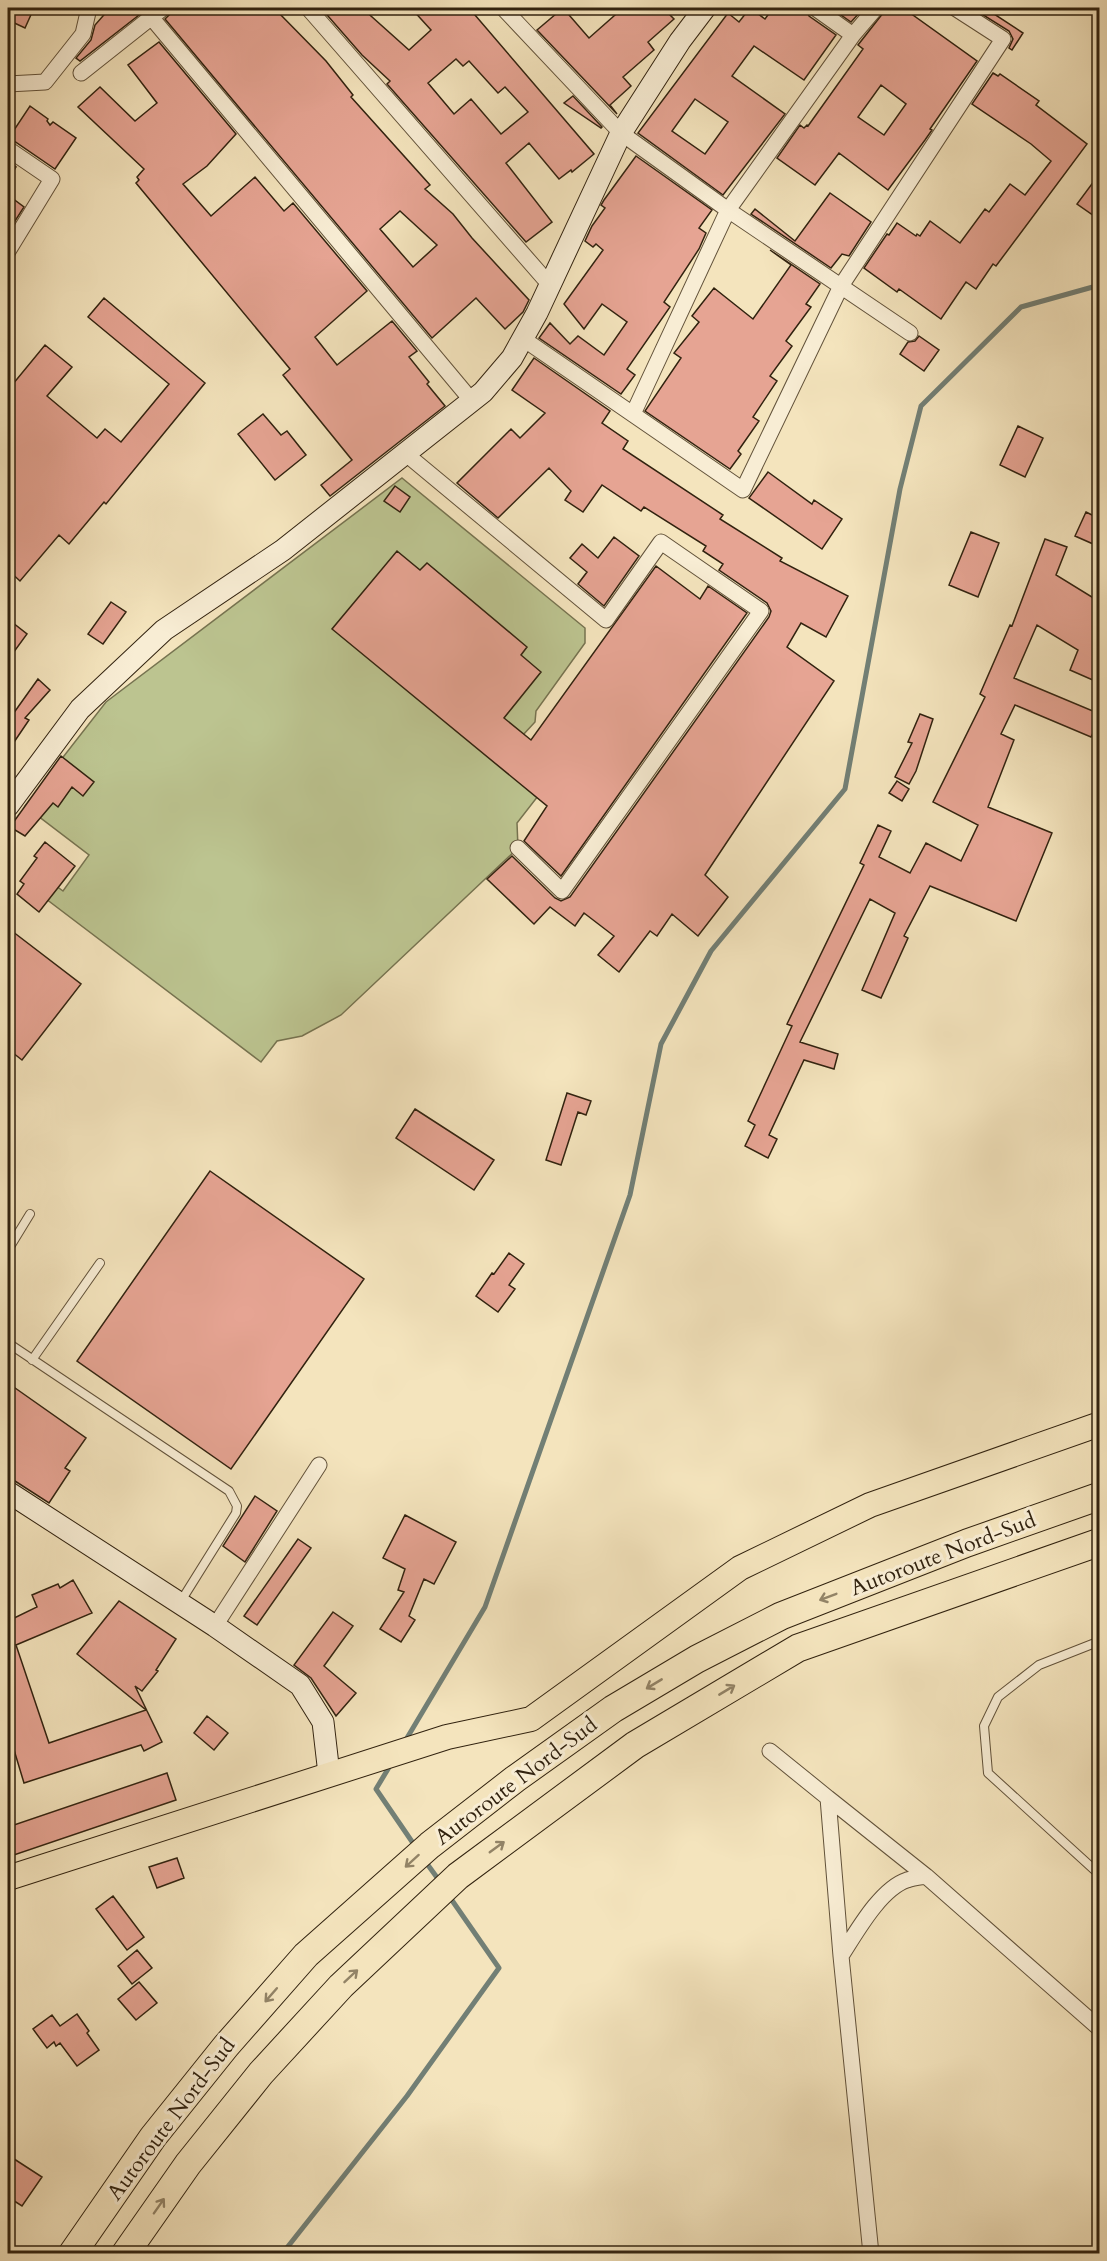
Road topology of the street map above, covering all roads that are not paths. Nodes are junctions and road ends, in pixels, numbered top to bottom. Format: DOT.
graph roads {
  1 [pos="89,8"];
  2 [pos="308,8"];
  3 [pos="503,8"];
  4 [pos="705,8"];
  5 [pos="815,8"];
  6 [pos="876,8"];
  7 [pos="955,8"];
  8 [pos="157,12"];
  9 [pos="853,35"];
  10 [pos="81,73"];
  11 [pos="8,84"];
  12 [pos="621,133"];
  13 [pos="8,149"];
  14 [pos="728,210"];
  15 [pos="8,251"];
  16 [pos="549,284"];
  17 [pos="841,286"];
  18 [pos="910,333"];
  19 [pos="522,338"];
  20 [pos="472,401"];
  21 [pos="633,414"];
  22 [pos="406,454"];
  23 [pos="8,806"];
  24 [pos="518,848"];
  25 [pos="30,1214"];
  26 [pos="8,1250"];
  27 [pos="100,1263"];
  28 [pos="8,1343"];
  29 [pos="32,1360"];
  30 [pos="1100,1424"];
  31 [pos="319,1465"];
  32 [pos="8,1492"];
  33 [pos="1100,1496"];
  34 [pos="1100,1542"];
  35 [pos="180,1603"];
  36 [pos="215,1626"];
  37 [pos="1100,1641"];
  38 [pos="770,1751"];
  39 [pos="329,1774"];
  40 [pos="828,1798"];
  41 [pos="1100,1875"];
  42 [pos="926,1876"];
  43 [pos="8,1878"];
  44 [pos="841,1956"];
  45 [pos="1100,2029"];
  46 [pos="72,2253"];
  47 [pos="125,2253"];
  48 [pos="871,2253"];
  1 -- 11 [label="street"];
  2 -- 16 [label="street"];
  3 -- 12 [label="street"];
  4 -- 12 [label="main road"];
  5 -- 9 [label="street"];
  6 -- 9 [label="street"];
  7 -- 17 [label="street"];
  8 -- 10 [label="street"];
  8 -- 20 [label="street"];
  9 -- 14 [label="street"];
  12 -- 14 [label="street"];
  12 -- 16 [label="main road"];
  13 -- 15 [label="street"];
  14 -- 17 [label="street"];
  14 -- 21 [label="street"];
  16 -- 19 [label="main road"];
  17 -- 18 [label="street"];
  17 -- 21 [label="street"];
  19 -- 20 [label="main road"];
  19 -- 21 [label="street"];
  20 -- 22 [label="main road"];
  22 -- 23 [label="main road"];
  22 -- 24 [label="street"];
  25 -- 26 [label="lane"];
  27 -- 29 [label="lane"];
  28 -- 29 [label="lane"];
  29 -- 35 [label="lane"];
  30 -- 39 [label="main road"];
  31 -- 36 [label="street"];
  32 -- 35 [label="main road"];
  33 -- 46 [label="highway, Autoroute Nord-Sud, one-way"];
  47 -- 34 [label="highway, Autoroute Nord-Sud, one-way"];
  35 -- 36 [label="main road"];
  36 -- 39 [label="main road"];
  37 -- 41 [label="lane"];
  38 -- 40 [label="street"];
  39 -- 43 [label="main road"];
  40 -- 42 [label="street"];
  40 -- 44 [label="street"];
  42 -- 44 [label="street"];
  42 -- 45 [label="street"];
  44 -- 48 [label="street"];
}
